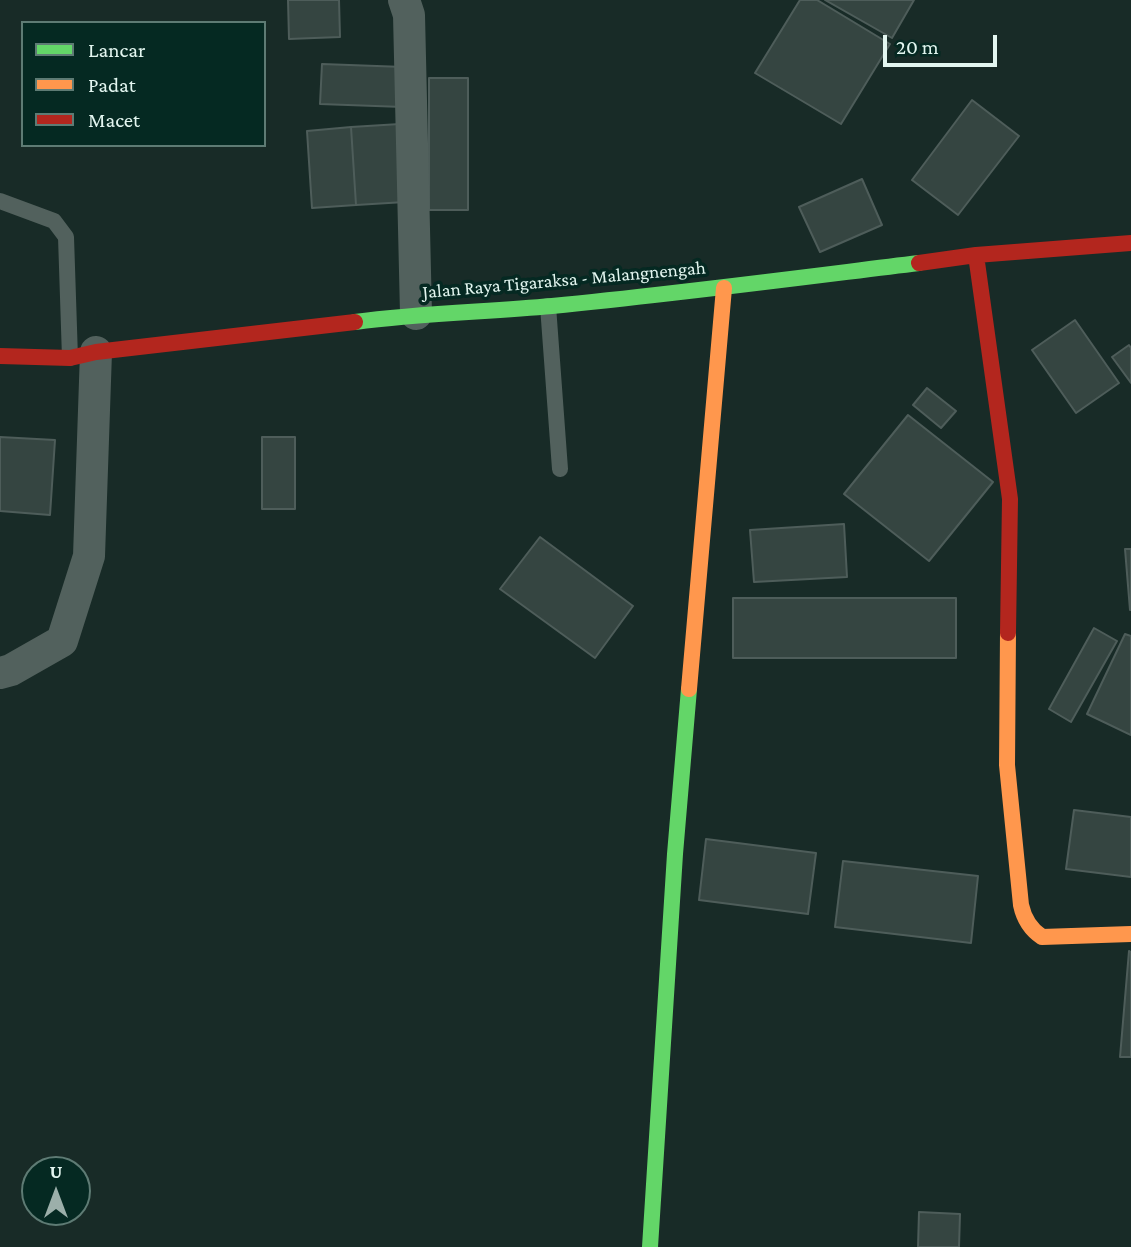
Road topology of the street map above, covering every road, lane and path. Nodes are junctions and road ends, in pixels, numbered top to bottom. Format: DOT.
graph roads {
  1 [pos="404,0"];
  2 [pos="0,201"];
  3 [pos="1131,243"];
  4 [pos="976,255"];
  5 [pos="724,288"];
  6 [pos="548,306"];
  7 [pos="416,314"];
  8 [pos="83,355"];
  9 [pos="0,356"];
  10 [pos="560,469"];
  11 [pos="0,673"];
  12 [pos="1131,934"];
  13 [pos="650,1247"];
  1 -- 7 [label="street"];
  2 -- 8 [label="lane"];
  3 -- 4 [label="street, Jalan Raya Tigaraksa - Malangnengah"];
  4 -- 5 [label="street, Jalan Raya Tigaraksa - Malangnengah"];
  4 -- 12 [label="street"];
  5 -- 6 [label="street, Jalan Raya Tigaraksa - Malangnengah"];
  5 -- 13 [label="street"];
  6 -- 7 [label="street, Jalan Raya Tigaraksa - Malangnengah"];
  6 -- 10 [label="lane"];
  7 -- 8 [label="street, Jalan Raya Tigaraksa - Malangnengah"];
  8 -- 9 [label="street, Jalan Raya Tigaraksa - Malangnengah"];
  8 -- 11 [label="street"];
}
